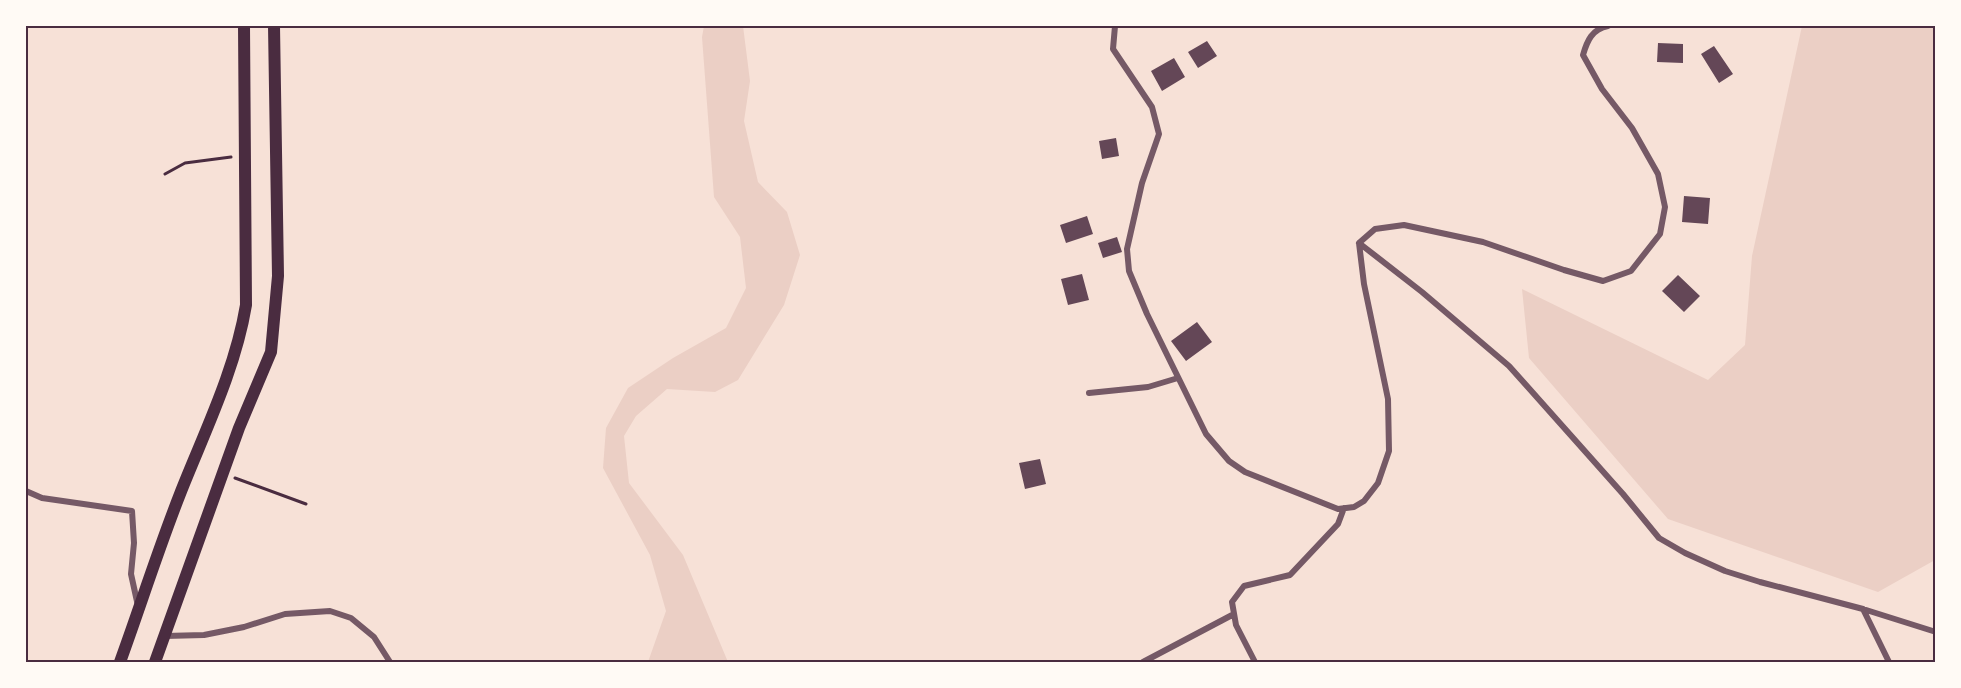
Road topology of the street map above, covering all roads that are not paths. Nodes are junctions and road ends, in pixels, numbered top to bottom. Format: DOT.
graph roads {
  1 [pos="244,26"];
  2 [pos="274,26"];
  3 [pos="1115,26"];
  4 [pos="1608,26"];
  5 [pos="1359,243"];
  6 [pos="1178,378"];
  7 [pos="1089,393"];
  8 [pos="26,491"];
  9 [pos="1344,508"];
  10 [pos="1863,609"];
  11 [pos="138,610"];
  12 [pos="1234,614"];
  13 [pos="1935,632"];
  14 [pos="164,636"];
  15 [pos="120,663"];
  16 [pos="155,663"];
  17 [pos="390,663"];
  18 [pos="1143,663"];
  19 [pos="1255,663"];
  20 [pos="1889,663"];
  1 -- 11 [label="main road"];
  2 -- 14 [label="main road"];
  3 -- 6 [label="street"];
  4 -- 5 [label="street"];
  5 -- 9 [label="street"];
  5 -- 10 [label="street"];
  6 -- 7 [label="street"];
  6 -- 9 [label="street"];
  8 -- 11 [label="street"];
  9 -- 12 [label="street"];
  10 -- 13 [label="street"];
  10 -- 20 [label="street"];
  11 -- 15 [label="main road"];
  12 -- 18 [label="street"];
  12 -- 19 [label="street"];
  14 -- 16 [label="main road"];
  14 -- 17 [label="street"];
}
